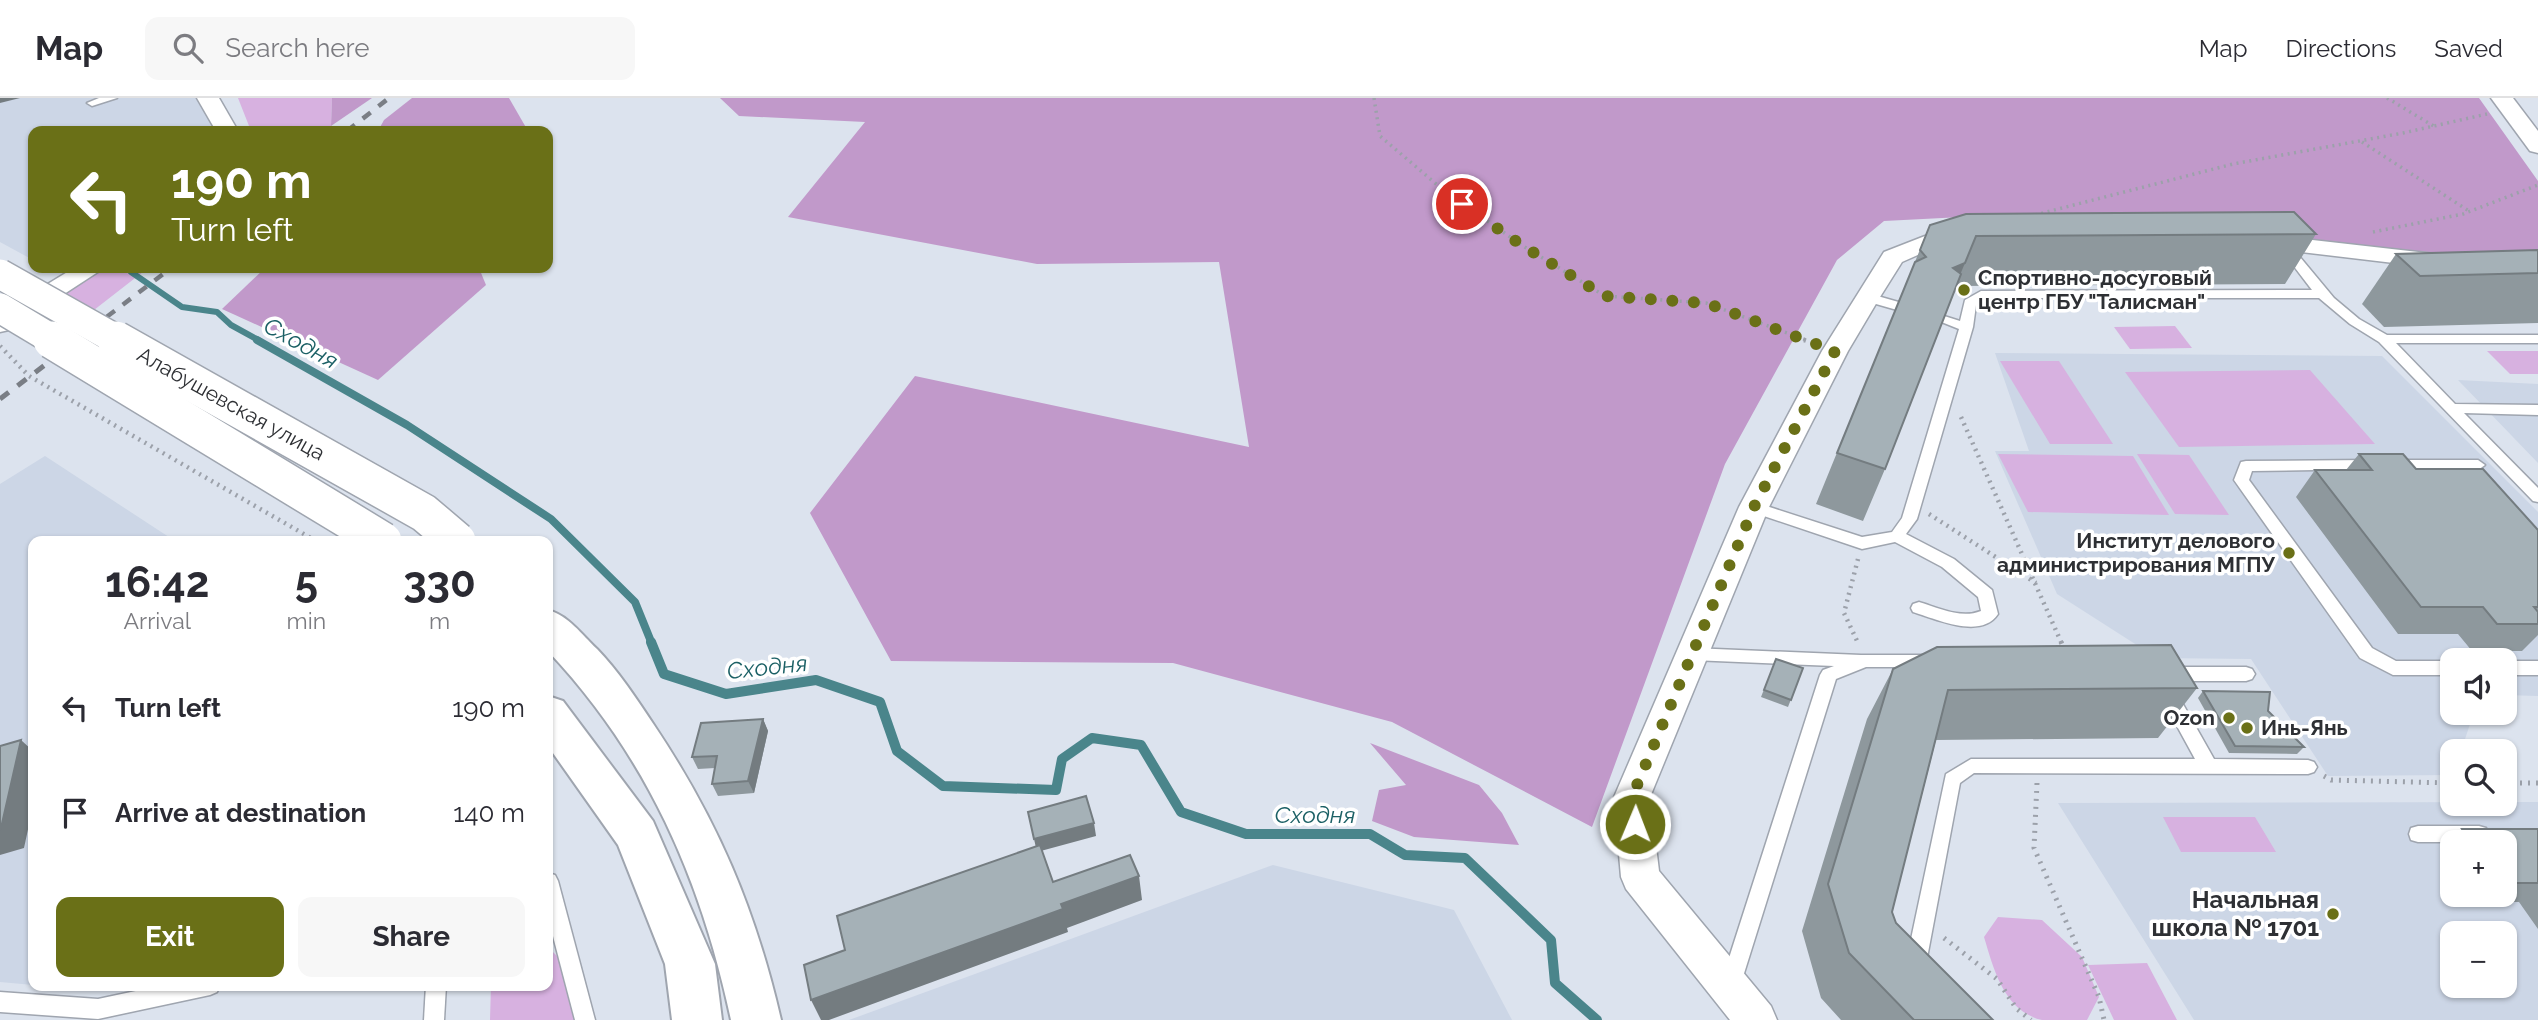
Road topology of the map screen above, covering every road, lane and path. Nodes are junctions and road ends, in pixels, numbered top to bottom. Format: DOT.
graph roads {
  1 [pos="112,98"];
  2 [pos="208,98"];
  3 [pos="1374,98"];
  4 [pos="2387,98"];
  5 [pos="2514,101"];
  6 [pos="92,103"];
  7 [pos="224,126"];
  8 [pos="2438,128"];
  9 [pos="2362,142"];
  10 [pos="2538,146"];
  11 [pos="2538,185"];
  12 [pos="2469,211"];
  13 [pos="2024,218"];
  14 [pos="2370,233"];
  15 [pos="2237,240"];
  16 [pos="1996,241"];
  17 [pos="2282,243"];
  18 [pos="2469,265"];
  19 [pos="83,273"];
  20 [pos="0,274"];
  21 [pos="2319,294"];
  22 [pos="1867,298"];
  23 [pos="1897,306"];
  24 [pos="0,308"];
  25 [pos="1941,319"];
  26 [pos="0,324"];
  27 [pos="1966,327"];
  28 [pos="2384,339"];
  29 [pos="2538,340"];
  30 [pos="0,346"];
  31 [pos="1835,351"];
  32 [pos="1948,388"];
  33 [pos="2451,408"];
  34 [pos="2538,410"];
  35 [pos="2478,465"];
  36 [pos="2538,497"];
  37 [pos="1913,505"];
  38 [pos="1754,507"];
  39 [pos="307,536"];
  40 [pos="375,536"];
  41 [pos="451,536"];
  42 [pos="1897,536"];
  43 [pos="1862,543"];
  44 [pos="2037,584"];
  45 [pos="1919,608"];
  46 [pos="553,630"];
  47 [pos="2066,652"];
  48 [pos="1692,654"];
  49 [pos="1865,660"];
  50 [pos="1947,661"];
  51 [pos="2440,668"];
  52 [pos="2517,668"];
  53 [pos="2538,668"];
  54 [pos="2246,674"];
  55 [pos="553,720"];
  56 [pos="2038,766"];
  57 [pos="2208,766"];
  58 [pos="2308,767"];
  59 [pos="2440,783"];
  60 [pos="2517,783"];
  61 [pos="2538,783"];
  62 [pos="2418,834"];
  63 [pos="2440,834"];
  64 [pos="553,900"];
  65 [pos="1924,922"];
  66 [pos="1926,980"];
  67 [pos="1729,989"];
  68 [pos="182,991"];
  69 [pos="436,991"];
  70 [pos="0,1002"];
  71 [pos="434,1020"];
  72 [pos="585,1020"];
  73 [pos="698,1020"];
  74 [pos="756,1020"];
  75 [pos="1756,1020"];
  76 [pos="2031,1020"];
  77 [pos="2104,1020"];
  1 -- 6 [label="lane"];
  2 -- 7 [label="street"];
  3 -- 31 [label="path"];
  4 -- 8 [label="path"];
  5 -- 8 [label="path"];
  5 -- 10 [label="street"];
  8 -- 9 [label="path"];
  9 -- 12 [label="path"];
  9 -- 13 [label="path"];
  11 -- 12 [label="path"];
  12 -- 14 [label="path"];
  15 -- 17 [label="street"];
  16 -- 22 [label="street"];
  17 -- 18 [label="street"];
  17 -- 21 [label="lane"];
  19 -- 26 [label="street"];
  20 -- 41 [label="street, Алабушевская улица, bridge"];
  21 -- 27 [label="lane"];
  21 -- 28 [label="lane"];
  22 -- 23 [label="lane"];
  22 -- 31 [label="street"];
  24 -- 40 [label="street, Алабушевская улица, bridge"];
  25 -- 27 [label="lane"];
  27 -- 32 [label="lane"];
  28 -- 29 [label="lane"];
  28 -- 33 [label="lane"];
  30 -- 39 [label="path"];
  31 -- 38 [label="street"];
  32 -- 37 [label="lane"];
  32 -- 44 [label="path"];
  33 -- 34 [label="lane"];
  33 -- 36 [label="lane"];
  35 -- 51 [label="lane"];
  37 -- 42 [label="lane"];
  37 -- 44 [label="path"];
  38 -- 43 [label="lane"];
  38 -- 48 [label="street"];
  42 -- 43 [label="lane"];
  42 -- 45 [label="lane"];
  43 -- 49 [label="path"];
  44 -- 47 [label="path"];
  46 -- 74 [label="street"];
  48 -- 49 [label="lane"];
  48 -- 67 [label="street"];
  49 -- 50 [label="lane"];
  49 -- 67 [label="lane"];
  52 -- 53 [label="lane"];
  54 -- 57 [label="lane"];
  55 -- 73 [label="street"];
  56 -- 57 [label="lane"];
  56 -- 65 [label="lane"];
  56 -- 77 [label="path"];
  57 -- 58 [label="lane"];
  58 -- 59 [label="path"];
  60 -- 61 [label="path"];
  62 -- 63 [label="lane"];
  64 -- 72 [label="lane"];
  65 -- 66 [label="lane"];
  65 -- 76 [label="path"];
  67 -- 75 [label="street"];
  68 -- 70 [label="lane"];
  69 -- 71 [label="lane"];
}
